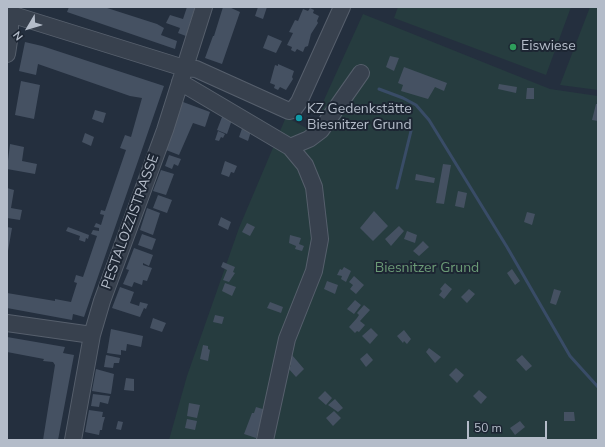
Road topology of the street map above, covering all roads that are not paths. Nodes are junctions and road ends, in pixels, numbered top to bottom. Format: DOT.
graph roads {
  1 [pos="204,7"];
  2 [pos="342,7"];
  3 [pos="9,11"];
  4 [pos="7,54"];
  5 [pos="361,73"];
  6 [pos="182,75"];
  7 [pos="290,147"];
  8 [pos="7,323"];
  9 [pos="92,335"];
  10 [pos="72,440"];
  11 [pos="265,440"];
  1 -- 6 [label="street, PESTALOZZISTRASSE"];
  2 -- 6 [label="street"];
  3 -- 4 [label="street"];
  3 -- 6 [label="street"];
  5 -- 7 [label="street"];
  6 -- 7 [label="street"];
  6 -- 9 [label="street, PESTALOZZISTRASSE"];
  7 -- 11 [label="street"];
  8 -- 9 [label="street"];
  9 -- 10 [label="street, PESTALOZZISTRASSE"];
}
